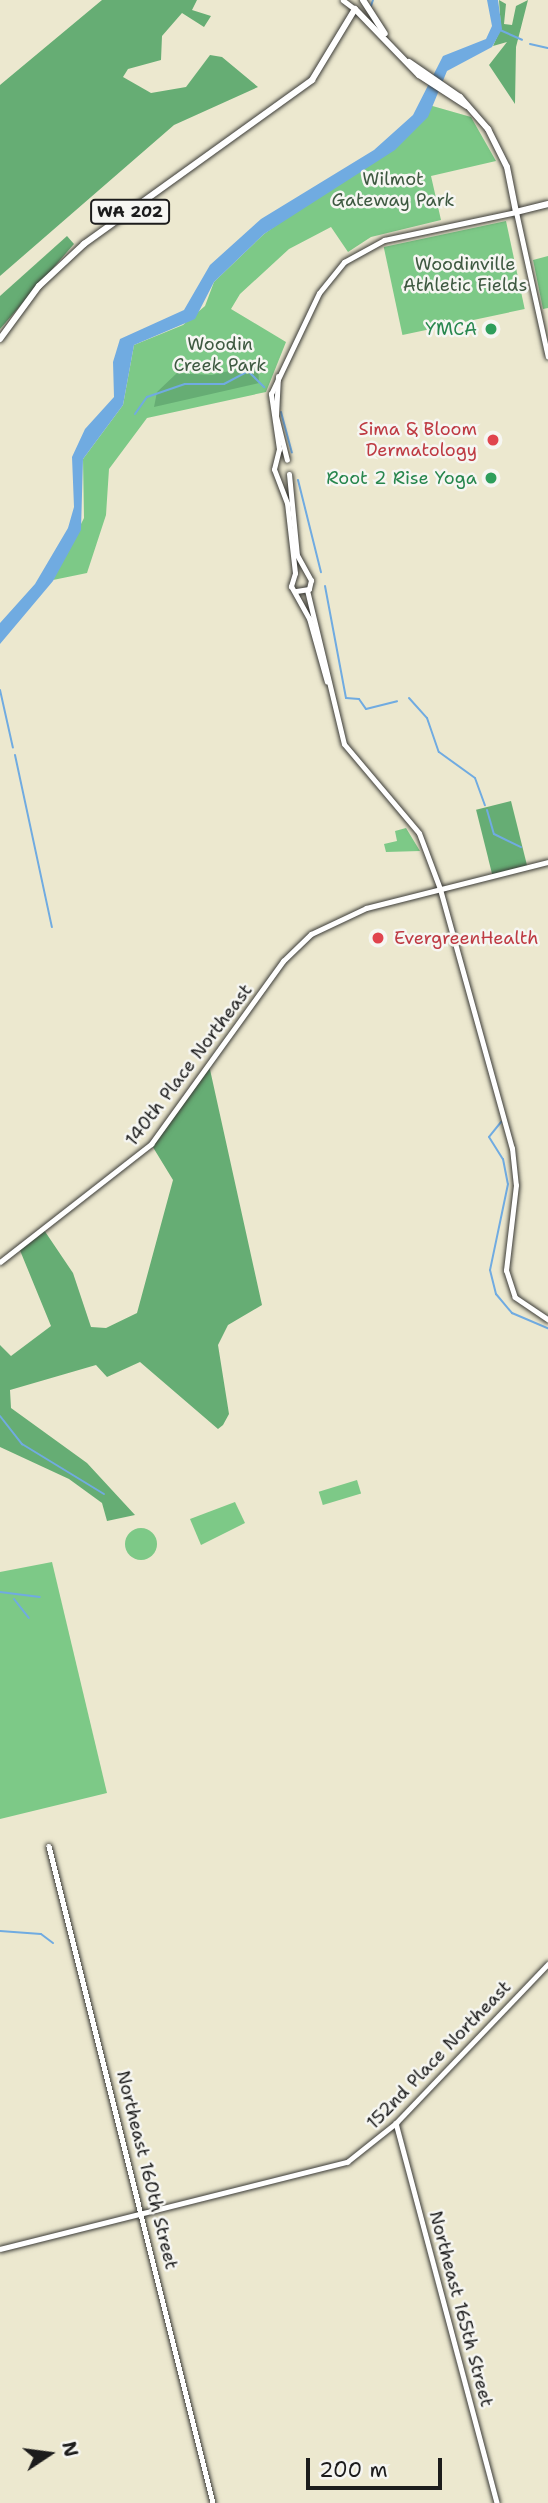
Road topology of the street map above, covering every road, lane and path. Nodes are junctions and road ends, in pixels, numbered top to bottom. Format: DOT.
graph roads {
  1 [pos="343,0"];
  2 [pos="361,0"];
  3 [pos="355,9"];
  4 [pos="387,39"];
  5 [pos="422,72"];
  6 [pos="467,106"];
  7 [pos="548,204"];
  8 [pos="516,212"];
  9 [pos="548,314"];
  10 [pos="538,317"];
  11 [pos="0,339"];
  12 [pos="548,358"];
  13 [pos="278,376"];
  14 [pos="287,460"];
  15 [pos="276,461"];
  16 [pos="289,474"];
  17 [pos="279,476"];
  18 [pos="305,572"];
  19 [pos="295,573"];
  20 [pos="307,590"];
  21 [pos="296,591"];
  22 [pos="329,685"];
  23 [pos="548,862"];
  24 [pos="440,889"];
  25 [pos="0,1262"];
  26 [pos="515,1297"];
  27 [pos="548,1319"];
  28 [pos="49,1846"];
  29 [pos="548,1964"];
  30 [pos="396,2123"];
  31 [pos="143,2218"];
  32 [pos="0,2249"];
  33 [pos="213,2503"];
  34 [pos="497,2503"];
  1 -- 3 [label="street"];
  2 -- 3 [label="main road"];
  2 -- 4 [label="main road"];
  3 -- 4 [label="main road"];
  3 -- 11 [label="main road, WA 202"];
  4 -- 5 [label="main road"];
  5 -- 6 [label="main road"];
  5 -- 6 [label="main road"];
  6 -- 8 [label="main road"];
  7 -- 8 [label="main road"];
  8 -- 10 [label="main road"];
  8 -- 13 [label="main road"];
  9 -- 10 [label="main road"];
  10 -- 12 [label="main road"];
  13 -- 14 [label="main road"];
  13 -- 15 [label="main road"];
  14 -- 15 [label="main road"];
  14 -- 16 [label="main road"];
  15 -- 17 [label="main road"];
  16 -- 17 [label="main road"];
  16 -- 18 [label="main road"];
  17 -- 19 [label="main road"];
  18 -- 19 [label="main road"];
  18 -- 20 [label="main road"];
  19 -- 21 [label="main road"];
  20 -- 21 [label="main road"];
  20 -- 22 [label="main road"];
  21 -- 22 [label="main road"];
  22 -- 24 [label="main road"];
  23 -- 24 [label="main road"];
  24 -- 25 [label="main road, 140th Place Northeast"];
  24 -- 26 [label="main road"];
  26 -- 27 [label="street"];
  28 -- 31 [label="street, Northeast 160th Street"];
  29 -- 30 [label="street, 152nd Place Northeast"];
  30 -- 31 [label="street, 152nd Place Northeast"];
  30 -- 34 [label="street, Northeast 165th Street"];
  31 -- 32 [label="street"];
  31 -- 33 [label="street, Northeast 160th Street"];
}
